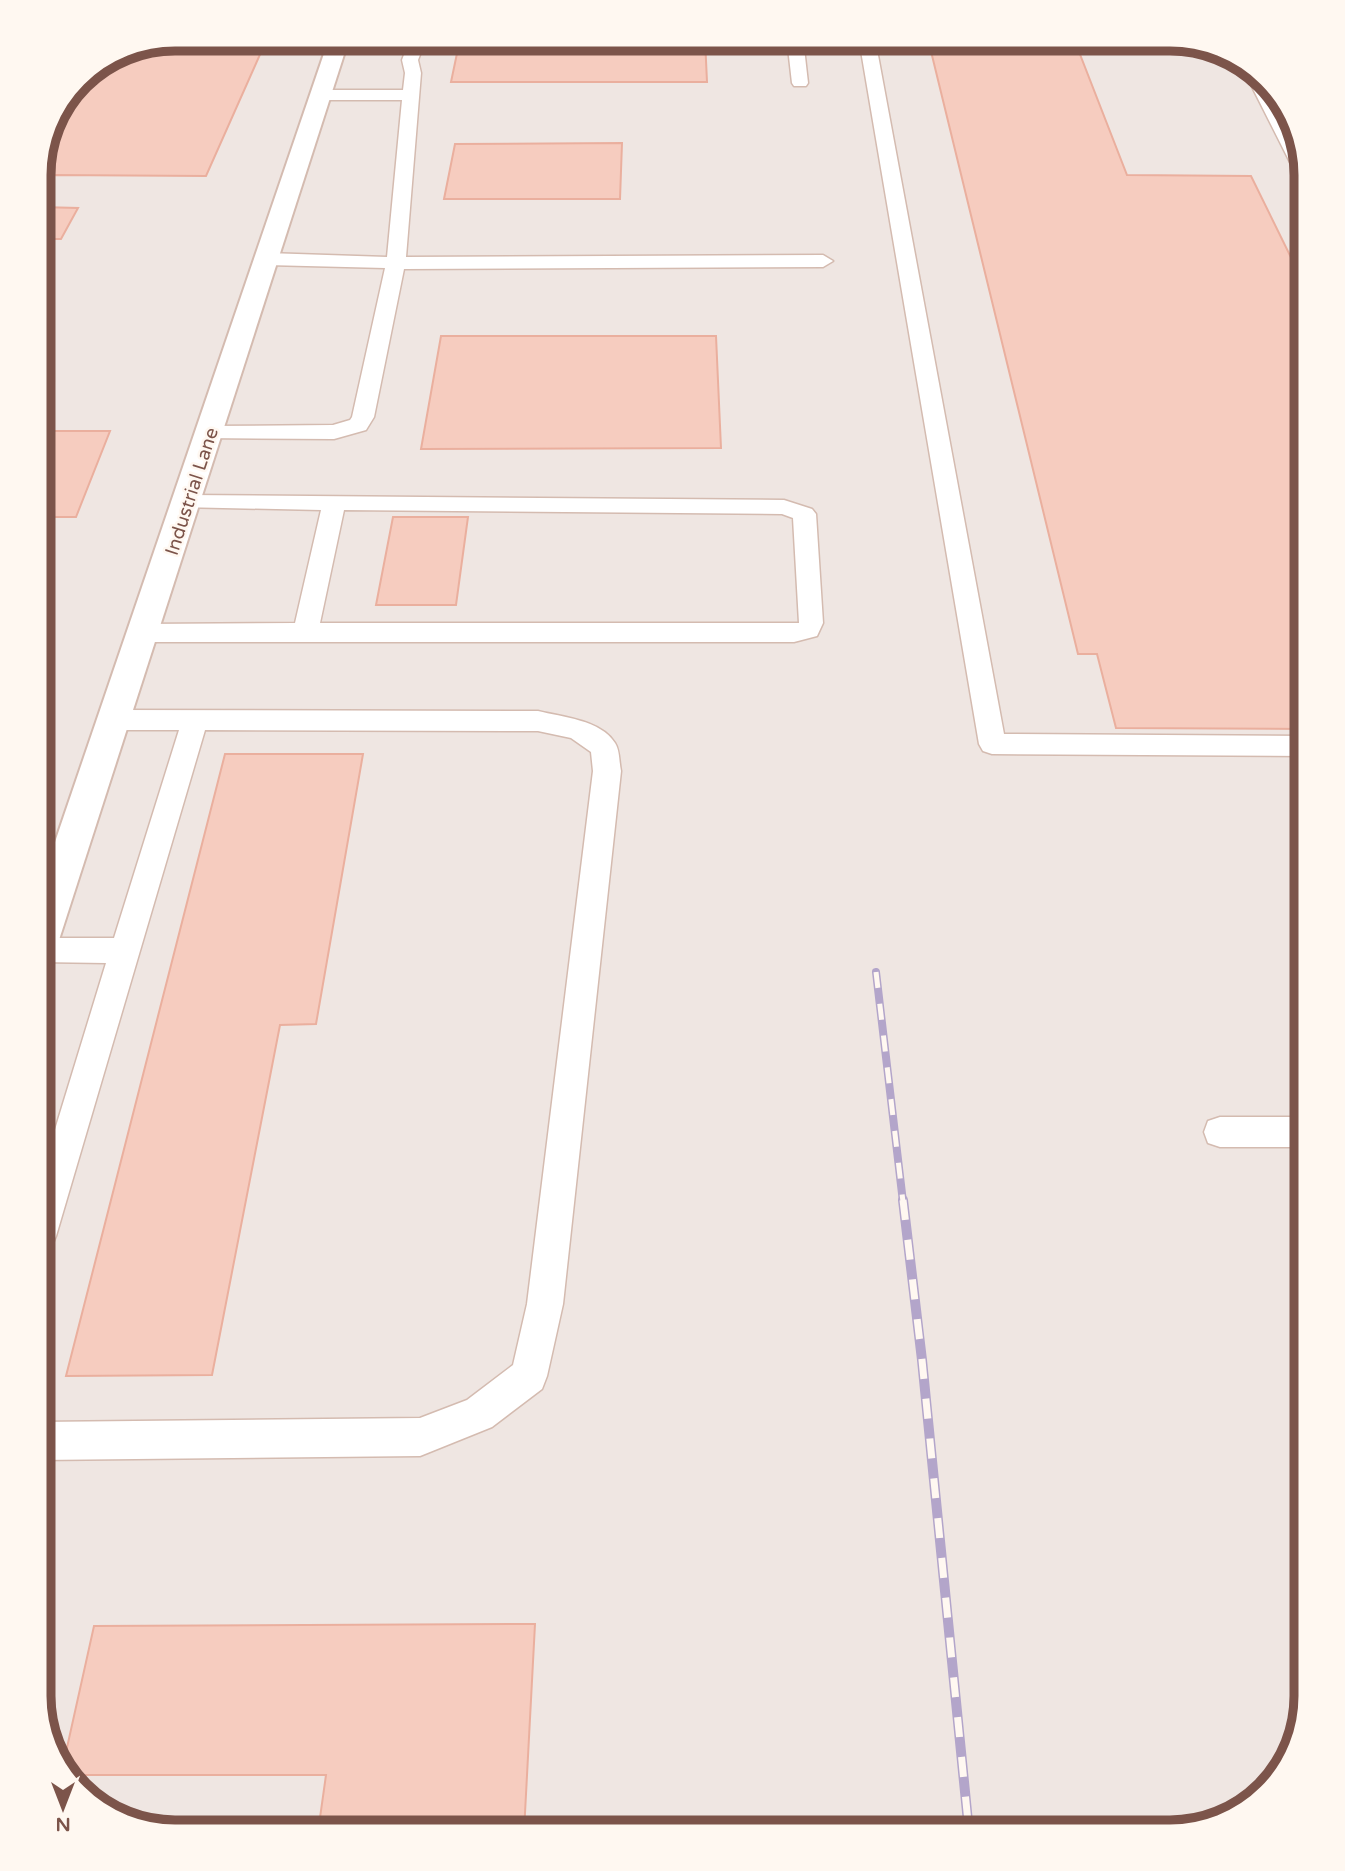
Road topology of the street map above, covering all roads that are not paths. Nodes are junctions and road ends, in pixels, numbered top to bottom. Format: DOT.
graph roads {
  1 [pos="335,51"];
  2 [pos="413,51"];
  3 [pos="796,51"];
  4 [pos="869,51"];
  5 [pos="800,83"];
  6 [pos="1264,93"];
  7 [pos="410,94"];
  8 [pos="320,95"];
  9 [pos="1290,144"];
  10 [pos="267,258"];
  11 [pos="823,261"];
  12 [pos="396,263"];
  13 [pos="210,433"];
  14 [pos="187,502"];
  15 [pos="334,503"];
  16 [pos="306,632"];
  17 [pos="144,633"];
  18 [pos="114,720"];
  19 [pos="195,720"];
  20 [pos="1294,746"];
  21 [pos="51,907"];
  22 [pos="51,950"];
  23 [pos="125,951"];
  24 [pos="1220,1132"];
  25 [pos="1294,1132"];
  26 [pos="51,1196"];
  27 [pos="51,1441"];
  1 -- 8 [label="street, Industrial Lane"];
  2 -- 7 [label="lane"];
  3 -- 5 [label="lane"];
  4 -- 20 [label="lane"];
  6 -- 9 [label="lane"];
  7 -- 8 [label="lane"];
  7 -- 12 [label="lane"];
  8 -- 10 [label="street, Industrial Lane"];
  10 -- 12 [label="lane"];
  10 -- 13 [label="street, Industrial Lane"];
  11 -- 12 [label="lane"];
  12 -- 13 [label="lane"];
  13 -- 14 [label="street, Industrial Lane"];
  14 -- 15 [label="lane"];
  14 -- 17 [label="street, Industrial Lane"];
  15 -- 16 [label="lane"];
  15 -- 16 [label="lane"];
  16 -- 17 [label="lane"];
  17 -- 18 [label="street, Industrial Lane"];
  18 -- 19 [label="lane"];
  18 -- 21 [label="street, Industrial Lane"];
  19 -- 23 [label="lane"];
  19 -- 27 [label="lane"];
  22 -- 23 [label="lane"];
  23 -- 26 [label="lane"];
  24 -- 25 [label="lane"];
}
